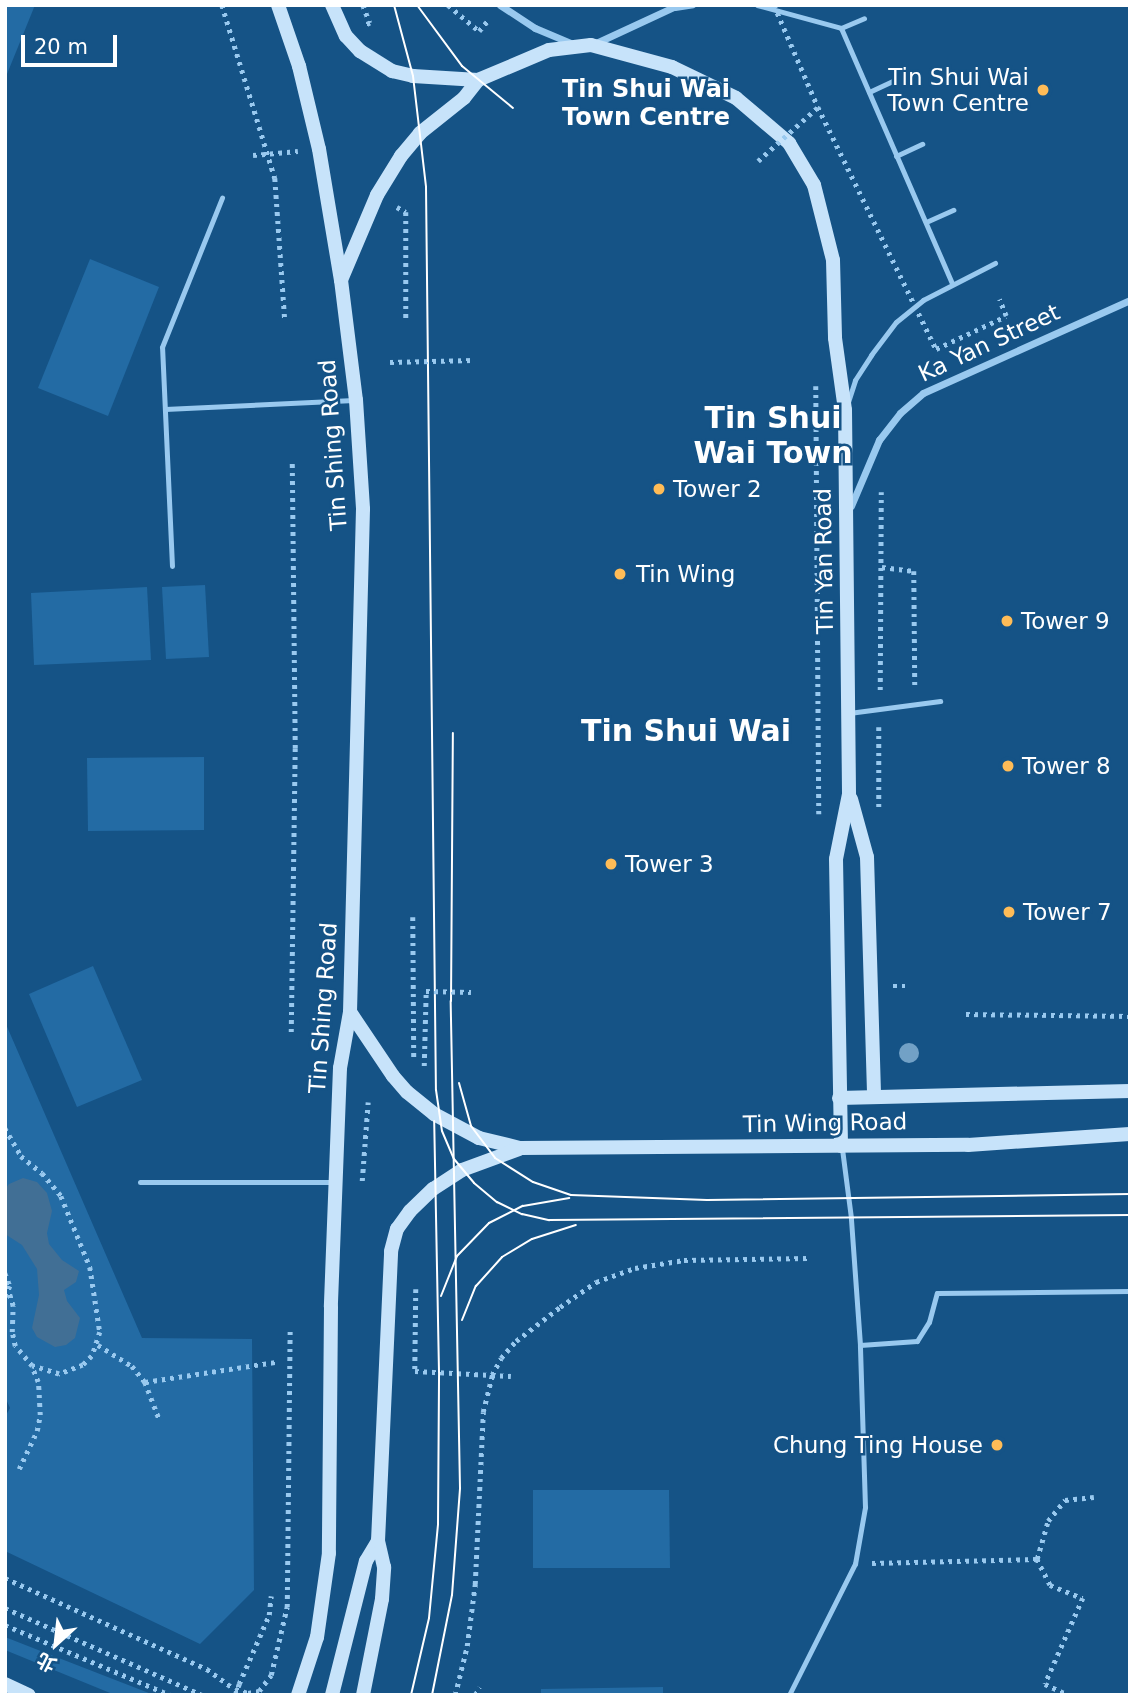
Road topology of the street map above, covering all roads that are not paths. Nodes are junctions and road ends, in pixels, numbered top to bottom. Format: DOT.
graph roads {
  1 [pos="278,5"];
  2 [pos="332,5"];
  3 [pos="500,5"];
  4 [pos="693,5"];
  5 [pos="757,5"];
  6 [pos="675,7"];
  7 [pos="863,18"];
  8 [pos="841,28"];
  9 [pos="584,46"];
  10 [pos="478,80"];
  11 [pos="893,81"];
  12 [pos="869,92"];
  13 [pos="922,144"];
  14 [pos="896,156"];
  15 [pos="222,198"];
  16 [pos="953,211"];
  17 [pos="926,222"];
  18 [pos="995,263"];
  19 [pos="341,280"];
  20 [pos="952,283"];
  21 [pos="1130,300"];
  22 [pos="356,400"];
  23 [pos="165,408"];
  24 [pos="845,410"];
  25 [pos="846,517"];
  26 [pos="172,566"];
  27 [pos="940,701"];
  28 [pos="848,713"];
  29 [pos="849,794"];
  30 [pos="350,1012"];
  31 [pos="1130,1091"];
  32 [pos="874,1097"];
  33 [pos="839,1098"];
  34 [pos="1130,1134"];
  35 [pos="841,1146"];
  36 [pos="520,1148"];
  37 [pos="140,1182"];
  38 [pos="335,1182"];
  39 [pos="1130,1291"];
  40 [pos="860,1345"];
  41 [pos="378,1541"];
  42 [pos="5,1684"];
  43 [pos="29,1695"];
  44 [pos="298,1695"];
  45 [pos="332,1695"];
  46 [pos="363,1695"];
  47 [pos="789,1695"];
  1 -- 19 [label="main road, Tin Shing Road"];
  2 -- 10 [label="main road"];
  3 -- 9 [label="street, Tin Yan Road"];
  4 -- 6 [label="lane"];
  5 -- 8 [label="lane"];
  6 -- 9 [label="street"];
  7 -- 8 [label="lane"];
  8 -- 12 [label="lane"];
  9 -- 10 [label="main road"];
  9 -- 24 [label="main road, Tin Yan Road"];
  10 -- 19 [label="main road"];
  11 -- 12 [label="lane"];
  12 -- 14 [label="lane"];
  13 -- 14 [label="lane"];
  14 -- 17 [label="lane"];
  15 -- 23 [label="lane"];
  16 -- 17 [label="lane"];
  17 -- 20 [label="lane"];
  18 -- 20 [label="lane"];
  19 -- 22 [label="main road, Tin Shing Road"];
  20 -- 24 [label="lane"];
  21 -- 25 [label="street, Ka Yan Street"];
  22 -- 23 [label="lane"];
  22 -- 30 [label="main road, Tin Shing Road"];
  23 -- 26 [label="lane"];
  24 -- 25 [label="main road, Tin Yan Road"];
  25 -- 28 [label="main road, Tin Yan Road"];
  27 -- 28 [label="lane"];
  28 -- 29 [label="main road, Tin Yan Road"];
  29 -- 32 [label="main road"];
  29 -- 33 [label="main road, Tin Yan Road"];
  30 -- 36 [label="main road, Tin Wing Road"];
  30 -- 38 [label="main road, Tin Shing Road"];
  31 -- 32 [label="main road, Tin Wing Road"];
  32 -- 33 [label="main road, Tin Wing Road"];
  33 -- 35 [label="main road, Tin Yan Road"];
  34 -- 35 [label="main road, Tin Wing Road"];
  35 -- 36 [label="main road, Tin Wing Road"];
  35 -- 40 [label="lane"];
  36 -- 41 [label="main road, Tin Wing Road"];
  37 -- 38 [label="lane"];
  38 -- 44 [label="main road, Tin Shing Road"];
  39 -- 40 [label="lane"];
  40 -- 47 [label="lane"];
  41 -- 45 [label="main road"];
  41 -- 46 [label="main road"];
  42 -- 43 [label="main road"];
}
